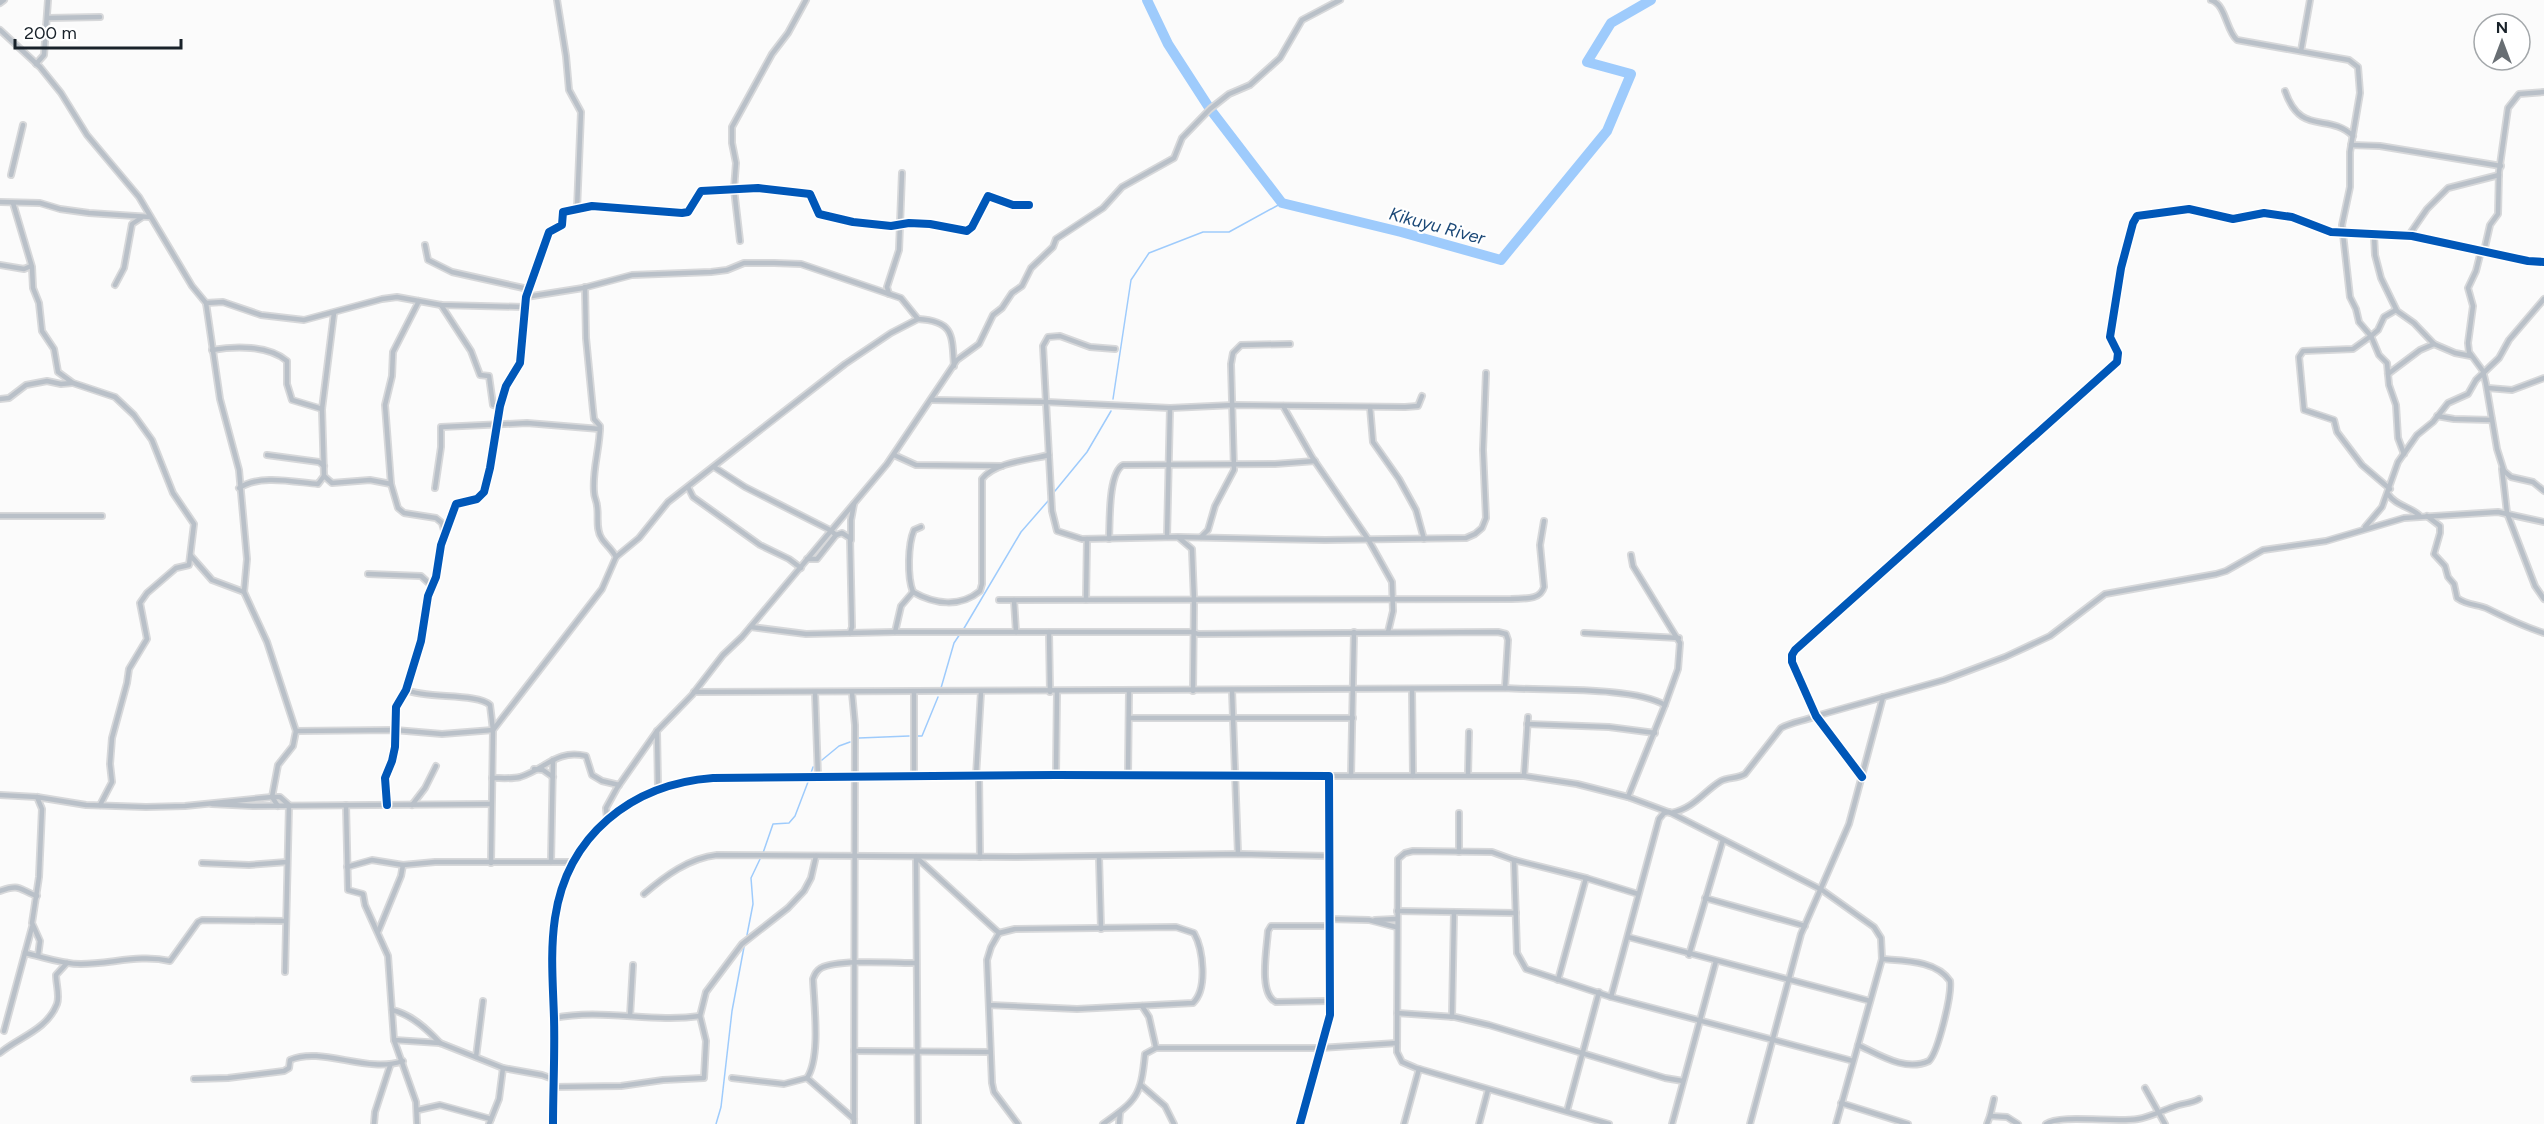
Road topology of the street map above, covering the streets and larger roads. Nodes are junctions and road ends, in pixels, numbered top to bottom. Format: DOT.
graph roads {
  1 [pos="48,0"];
  2 [pos="557,0"];
  3 [pos="806,0"];
  4 [pos="1340,0"];
  5 [pos="2211,0"];
  6 [pos="2310,0"];
  7 [pos="100,17"];
  8 [pos="48,18"];
  9 [pos="0,30"];
  10 [pos="2301,51"];
  11 [pos="36,63"];
  12 [pos="2285,91"];
  13 [pos="2544,92"];
  14 [pos="23,125"];
  15 [pos="2353,136"];
  16 [pos="2351,146"];
  17 [pos="2501,166"];
  18 [pos="902,173"];
  19 [pos="11,175"];
  20 [pos="2499,175"];
  21 [pos="734,189"];
  22 [pos="0,202"];
  23 [pos="13,204"];
  24 [pos="1029,205"];
  25 [pos="577,209"];
  26 [pos="150,217"];
  27 [pos="141,218"];
  28 [pos="901,225"];
  29 [pos="2344,234"];
  30 [pos="2409,235"];
  31 [pos="2374,236"];
  32 [pos="740,241"];
  33 [pos="425,244"];
  34 [pos="2481,252"];
  35 [pos="2544,262"];
  36 [pos="0,265"];
  37 [pos="32,266"];
  38 [pos="115,285"];
  39 [pos="585,288"];
  40 [pos="528,289"];
  41 [pos="889,294"];
  42 [pos="526,297"];
  43 [pos="2544,299"];
  44 [pos="420,301"];
  45 [pos="206,303"];
  46 [pos="441,305"];
  47 [pos="524,307"];
  48 [pos="2396,310"];
  49 [pos="334,313"];
  50 [pos="918,319"];
  51 [pos="2371,336"];
  52 [pos="1290,344"];
  53 [pos="2434,344"];
  54 [pos="1116,349"];
  55 [pos="212,350"];
  56 [pos="2471,356"];
  57 [pos="954,366"];
  58 [pos="2483,372"];
  59 [pos="1486,374"];
  60 [pos="2388,374"];
  61 [pos="2544,378"];
  62 [pos="73,383"];
  63 [pos="2487,388"];
  64 [pos="1422,396"];
  65 [pos="0,399"];
  66 [pos="932,400"];
  67 [pos="1046,402"];
  68 [pos="1234,405"];
  69 [pos="500,406"];
  70 [pos="1283,406"];
  71 [pos="1370,407"];
  72 [pos="1170,408"];
  73 [pos="322,409"];
  74 [pos="2436,416"];
  75 [pos="2492,420"];
  76 [pos="496,426"];
  77 [pos="600,429"];
  78 [pos="2404,454"];
  79 [pos="267,455"];
  80 [pos="894,455"];
  81 [pos="1049,455"];
  82 [pos="1315,461"];
  83 [pos="1169,464"];
  84 [pos="1234,464"];
  85 [pos="324,466"];
  86 [pos="1007,466"];
  87 [pos="714,467"];
  88 [pos="2502,467"];
  89 [pos="324,476"];
  90 [pos="332,483"];
  91 [pos="318,484"];
  92 [pos="391,484"];
  93 [pos="688,487"];
  94 [pos="239,488"];
  95 [pos="435,488"];
  96 [pos="2389,491"];
  97 [pos="2544,491"];
  98 [pos="855,501"];
  99 [pos="2507,513"];
  100 [pos="0,516"];
  101 [pos="102,516"];
  102 [pos="2420,516"];
  103 [pos="2427,516"];
  104 [pos="1544,521"];
  105 [pos="2544,522"];
  106 [pos="921,527"];
  107 [pos="2364,529"];
  108 [pos="830,530"];
  109 [pos="836,535"];
  110 [pos="445,536"];
  111 [pos="1167,537"];
  112 [pos="1178,537"];
  113 [pos="1201,537"];
  114 [pos="1087,539"];
  115 [pos="1109,539"];
  116 [pos="1368,539"];
  117 [pos="1424,539"];
  118 [pos="851,543"];
  119 [pos="1631,555"];
  120 [pos="191,556"];
  121 [pos="616,557"];
  122 [pos="807,559"];
  123 [pos="801,568"];
  124 [pos="368,574"];
  125 [pos="433,586"];
  126 [pos="244,592"];
  127 [pos="913,592"];
  128 [pos="1394,599"];
  129 [pos="2544,599"];
  130 [pos="999,600"];
  131 [pos="1014,600"];
  132 [pos="1086,600"];
  133 [pos="1194,600"];
  134 [pos="751,627"];
  135 [pos="894,632"];
  136 [pos="1016,632"];
  137 [pos="1049,632"];
  138 [pos="1193,632"];
  139 [pos="1354,632"];
  140 [pos="1388,632"];
  141 [pos="850,633"];
  142 [pos="1584,633"];
  143 [pos="2544,633"];
  144 [pos="1679,638"];
  145 [pos="1353,688"];
  146 [pos="1505,688"];
  147 [pos="1412,689"];
  148 [pos="406,690"];
  149 [pos="1232,690"];
  150 [pos="1129,691"];
  151 [pos="1192,691"];
  152 [pos="694,692"];
  153 [pos="815,692"];
  154 [pos="1050,692"];
  155 [pos="1057,692"];
  156 [pos="852,693"];
  157 [pos="914,693"];
  158 [pos="981,693"];
  159 [pos="1883,697"];
  160 [pos="1665,705"];
  161 [pos="1816,716"];
  162 [pos="1528,717"];
  163 [pos="1129,718"];
  164 [pos="1233,718"];
  165 [pos="1353,718"];
  166 [pos="1527,724"];
  167 [pos="395,730"];
  168 [pos="494,730"];
  169 [pos="296,731"];
  170 [pos="657,731"];
  171 [pos="1469,732"];
  172 [pos="1654,733"];
  173 [pos="553,760"];
  174 [pos="436,766"];
  175 [pos="534,769"];
  176 [pos="1056,775"];
  177 [pos="1237,775"];
  178 [pos="1468,775"];
  179 [pos="854,776"];
  180 [pos="977,776"];
  181 [pos="1128,776"];
  182 [pos="1329,776"];
  183 [pos="1351,776"];
  184 [pos="1413,776"];
  185 [pos="1524,776"];
  186 [pos="553,777"];
  187 [pos="818,777"];
  188 [pos="914,777"];
  189 [pos="1862,777"];
  190 [pos="492,778"];
  191 [pos="619,785"];
  192 [pos="658,788"];
  193 [pos="0,795"];
  194 [pos="37,797"];
  195 [pos="272,797"];
  196 [pos="1628,797"];
  197 [pos="207,803"];
  198 [pos="491,804"];
  199 [pos="100,805"];
  200 [pos="289,805"];
  201 [pos="346,805"];
  202 [pos="387,805"];
  203 [pos="412,805"];
  204 [pos="278,806"];
  205 [pos="1459,813"];
  206 [pos="1670,813"];
  207 [pos="608,818"];
  208 [pos="1723,840"];
  209 [pos="1459,852"];
  210 [pos="1238,854"];
  211 [pos="816,856"];
  212 [pos="854,856"];
  213 [pos="1099,856"];
  214 [pos="1329,856"];
  215 [pos="916,857"];
  216 [pos="980,857"];
  217 [pos="1514,860"];
  218 [pos="287,862"];
  219 [pos="551,862"];
  220 [pos="573,862"];
  221 [pos="202,863"];
  222 [pos="491,863"];
  223 [pos="403,864"];
  224 [pos="347,867"];
  225 [pos="1586,878"];
  226 [pos="1822,890"];
  227 [pos="0,891"];
  228 [pos="644,894"];
  229 [pos="1638,894"];
  230 [pos="37,896"];
  231 [pos="1706,898"];
  232 [pos="1396,911"];
  233 [pos="1454,912"];
  234 [pos="1516,914"];
  235 [pos="1329,919"];
  236 [pos="1396,919"];
  237 [pos="1369,920"];
  238 [pos="286,921"];
  239 [pos="1329,926"];
  240 [pos="1805,926"];
  241 [pos="32,927"];
  242 [pos="1396,927"];
  243 [pos="1101,929"];
  244 [pos="378,933"];
  245 [pos="999,933"];
  246 [pos="1628,938"];
  247 [pos="25,953"];
  248 [pos="1689,955"];
  249 [pos="38,956"];
  250 [pos="1882,959"];
  251 [pos="1716,961"];
  252 [pos="67,963"];
  253 [pos="855,963"];
  254 [pos="916,963"];
  255 [pos="633,965"];
  256 [pos="285,972"];
  257 [pos="1558,980"];
  258 [pos="1789,981"];
  259 [pos="1599,992"];
  260 [pos="1611,996"];
  261 [pos="1329,1000"];
  262 [pos="483,1001"];
  263 [pos="1870,1001"];
  264 [pos="989,1005"];
  265 [pos="1142,1006"];
  266 [pos="392,1010"];
  267 [pos="1396,1013"];
  268 [pos="630,1016"];
  269 [pos="700,1016"];
  270 [pos="1452,1017"];
  271 [pos="554,1018"];
  272 [pos="1699,1020"];
  273 [pos="4,1031"];
  274 [pos="1772,1039"];
  275 [pos="394,1040"];
  276 [pos="440,1043"];
  277 [pos="1396,1043"];
  278 [pos="1858,1045"];
  279 [pos="1156,1048"];
  280 [pos="1320,1048"];
  281 [pos="854,1051"];
  282 [pos="915,1052"];
  283 [pos="990,1052"];
  284 [pos="0,1053"];
  285 [pos="1583,1053"];
  286 [pos="476,1057"];
  287 [pos="403,1061"];
  288 [pos="1853,1061"];
  289 [pos="390,1066"];
  290 [pos="503,1068"];
  291 [pos="1419,1069"];
  292 [pos="732,1078"];
  293 [pos="807,1078"];
  294 [pos="553,1079"];
  295 [pos="194,1080"];
  296 [pos="1683,1081"];
  297 [pos="1142,1086"];
  298 [pos="553,1087"];
  299 [pos="2145,1089"];
  300 [pos="1488,1090"];
  301 [pos="1994,1099"];
  302 [pos="2199,1099"];
  303 [pos="1841,1103"];
  304 [pos="418,1110"];
  305 [pos="1566,1111"];
  306 [pos="1120,1112"];
  307 [pos="2160,1113"];
  308 [pos="1990,1116"];
  309 [pos="1586,1117"];
  310 [pos="1109,1120"];
  311 [pos="490,1121"];
  312 [pos="854,1122"];
  313 [pos="374,1124"];
  314 [pos="417,1124"];
  315 [pos="552,1124"];
  316 [pos="918,1124"];
  317 [pos="1018,1124"];
  318 [pos="1103,1124"];
  319 [pos="1117,1124"];
  320 [pos="1174,1124"];
  321 [pos="1300,1124"];
  322 [pos="1404,1124"];
  323 [pos="1479,1124"];
  324 [pos="1584,1124"];
  325 [pos="1609,1124"];
  326 [pos="1672,1124"];
  327 [pos="1750,1124"];
  328 [pos="1836,1124"];
  329 [pos="1908,1124"];
  330 [pos="1987,1124"];
  331 [pos="2018,1124"];
  332 [pos="2046,1124"];
  333 [pos="2165,1124"];
  1 -- 8 [label="street"];
  2 -- 25 [label="street"];
  3 -- 21 [label="street"];
  4 -- 57 [label="street"];
  5 -- 10 [label="street"];
  6 -- 10 [label="street"];
  7 -- 8 [label="street"];
  8 -- 11 [label="street"];
  9 -- 11 [label="street"];
  10 -- 15 [label="street"];
  11 -- 26 [label="street"];
  12 -- 15 [label="street"];
  13 -- 17 [label="street"];
  14 -- 19 [label="street"];
  15 -- 16 [label="street"];
  16 -- 17 [label="street"];
  16 -- 29 [label="street"];
  17 -- 20 [label="street"];
  18 -- 28 [label="street"];
  20 -- 30 [label="street"];
  20 -- 34 [label="street"];
  21 -- 25 [label="street"];
  21 -- 28 [label="street"];
  21 -- 32 [label="street"];
  22 -- 23 [label="street"];
  23 -- 27 [label="street"];
  23 -- 37 [label="street"];
  24 -- 28 [label="street"];
  25 -- 40 [label="street"];
  26 -- 27 [label="street"];
  26 -- 45 [label="street"];
  27 -- 38 [label="street"];
  28 -- 41 [label="street"];
  29 -- 31 [label="street"];
  29 -- 51 [label="street"];
  29 -- 161 [label="street"];
  30 -- 31 [label="street"];
  30 -- 34 [label="street"];
  31 -- 48 [label="street"];
  33 -- 40 [label="street"];
  34 -- 35 [label="street"];
  34 -- 56 [label="street"];
  36 -- 37 [label="street"];
  37 -- 62 [label="street"];
  39 -- 41 [label="street"];
  39 -- 42 [label="street"];
  39 -- 77 [label="street"];
  40 -- 42 [label="street"];
  41 -- 50 [label="street"];
  42 -- 47 [label="street"];
  43 -- 58 [label="street"];
  44 -- 46 [label="street"];
  44 -- 49 [label="street"];
  44 -- 92 [label="street"];
  45 -- 49 [label="street"];
  45 -- 55 [label="street"];
  46 -- 47 [label="street"];
  46 -- 69 [label="street"];
  47 -- 69 [label="street"];
  48 -- 51 [label="street"];
  48 -- 53 [label="street"];
  49 -- 73 [label="street"];
  50 -- 57 [label="street"];
  50 -- 87 [label="street"];
  51 -- 60 [label="street"];
  51 -- 96 [label="street"];
  52 -- 68 [label="street"];
  53 -- 56 [label="street"];
  53 -- 60 [label="street"];
  54 -- 67 [label="street"];
  55 -- 73 [label="street"];
  55 -- 94 [label="street"];
  56 -- 58 [label="street"];
  57 -- 66 [label="street"];
  58 -- 63 [label="street"];
  58 -- 74 [label="street"];
  59 -- 117 [label="street"];
  60 -- 78 [label="street"];
  61 -- 63 [label="street"];
  62 -- 65 [label="street"];
  62 -- 120 [label="street"];
  63 -- 75 [label="street"];
  64 -- 71 [label="street"];
  66 -- 67 [label="street"];
  66 -- 80 [label="street"];
  67 -- 72 [label="street"];
  67 -- 81 [label="street"];
  68 -- 70 [label="street"];
  68 -- 72 [label="street"];
  68 -- 84 [label="street"];
  69 -- 76 [label="street"];
  70 -- 71 [label="street"];
  70 -- 82 [label="street"];
  71 -- 117 [label="street"];
  72 -- 83 [label="street"];
  73 -- 85 [label="street"];
  74 -- 75 [label="street"];
  74 -- 78 [label="street"];
  75 -- 88 [label="street"];
  76 -- 77 [label="street"];
  76 -- 95 [label="street"];
  76 -- 110 [label="street"];
  77 -- 121 [label="street"];
  78 -- 96 [label="street"];
  79 -- 85 [label="street"];
  80 -- 86 [label="street"];
  80 -- 98 [label="street"];
  81 -- 86 [label="street"];
  81 -- 114 [label="street"];
  82 -- 84 [label="street"];
  82 -- 116 [label="street"];
  83 -- 84 [label="street"];
  83 -- 111 [label="street"];
  83 -- 115 [label="street"];
  84 -- 113 [label="street"];
  85 -- 89 [label="street"];
  86 -- 127 [label="street"];
  87 -- 93 [label="street"];
  87 -- 108 [label="street"];
  88 -- 97 [label="street"];
  88 -- 99 [label="street"];
  89 -- 90 [label="street"];
  89 -- 91 [label="street"];
  90 -- 91 [label="street"];
  90 -- 92 [label="street"];
  91 -- 94 [label="street"];
  92 -- 110 [label="street"];
  93 -- 121 [label="street"];
  93 -- 123 [label="street"];
  94 -- 126 [label="street"];
  96 -- 102 [label="street"];
  96 -- 107 [label="street"];
  98 -- 108 [label="street"];
  98 -- 118 [label="street"];
  99 -- 103 [label="street"];
  99 -- 105 [label="street"];
  99 -- 129 [label="street"];
  100 -- 101 [label="street"];
  102 -- 103 [label="street"];
  102 -- 107 [label="street"];
  103 -- 143 [label="street"];
  104 -- 128 [label="street"];
  106 -- 127 [label="street"];
  107 -- 159 [label="street"];
  108 -- 109 [label="street"];
  108 -- 122 [label="street"];
  109 -- 118 [label="street"];
  109 -- 122 [label="street"];
  110 -- 125 [label="street"];
  111 -- 112 [label="street"];
  111 -- 115 [label="street"];
  112 -- 113 [label="street"];
  112 -- 133 [label="street"];
  113 -- 116 [label="street"];
  114 -- 115 [label="street"];
  114 -- 132 [label="street"];
  116 -- 117 [label="street"];
  116 -- 128 [label="street"];
  118 -- 141 [label="street"];
  119 -- 144 [label="street"];
  120 -- 126 [label="street"];
  120 -- 199 [label="street"];
  121 -- 168 [label="street"];
  122 -- 123 [label="street"];
  123 -- 134 [label="street"];
  124 -- 125 [label="street"];
  125 -- 148 [label="street"];
  126 -- 169 [label="street"];
  127 -- 135 [label="street"];
  128 -- 133 [label="street"];
  128 -- 140 [label="street"];
  130 -- 131 [label="street"];
  131 -- 132 [label="street"];
  131 -- 136 [label="street"];
  132 -- 133 [label="street"];
  133 -- 138 [label="street"];
  134 -- 141 [label="street"];
  134 -- 152 [label="street"];
  135 -- 136 [label="street"];
  135 -- 141 [label="street"];
  136 -- 137 [label="street"];
  137 -- 138 [label="street"];
  137 -- 154 [label="street"];
  138 -- 139 [label="street"];
  138 -- 151 [label="street"];
  139 -- 140 [label="street"];
  139 -- 145 [label="street"];
  140 -- 146 [label="street"];
  142 -- 144 [label="street"];
  144 -- 160 [label="street"];
  145 -- 147 [label="street"];
  145 -- 149 [label="street"];
  145 -- 165 [label="street"];
  146 -- 147 [label="street"];
  146 -- 160 [label="street"];
  147 -- 184 [label="street"];
  148 -- 167 [label="street"];
  148 -- 168 [label="street"];
  149 -- 151 [label="street"];
  149 -- 164 [label="street"];
  150 -- 151 [label="street"];
  150 -- 155 [label="street"];
  150 -- 163 [label="street"];
  152 -- 153 [label="street"];
  152 -- 170 [label="street"];
  153 -- 156 [label="street"];
  153 -- 187 [label="street"];
  154 -- 155 [label="street"];
  154 -- 158 [label="street"];
  155 -- 176 [label="street"];
  156 -- 157 [label="street"];
  156 -- 179 [label="street"];
  157 -- 158 [label="street"];
  157 -- 188 [label="street"];
  158 -- 180 [label="street"];
  159 -- 161 [label="street"];
  159 -- 189 [label="street"];
  160 -- 172 [label="street"];
  161 -- 189 [label="street"];
  161 -- 206 [label="street"];
  162 -- 166 [label="street"];
  163 -- 164 [label="street"];
  163 -- 181 [label="street"];
  164 -- 165 [label="street"];
  164 -- 177 [label="street"];
  165 -- 183 [label="street"];
  166 -- 172 [label="street"];
  166 -- 185 [label="street"];
  167 -- 168 [label="street"];
  167 -- 169 [label="street"];
  167 -- 202 [label="street"];
  168 -- 190 [label="street"];
  169 -- 195 [label="street"];
  170 -- 191 [label="street"];
  170 -- 192 [label="street"];
  171 -- 178 [label="street"];
  172 -- 196 [label="street"];
  173 -- 175 [label="street"];
  173 -- 186 [label="street"];
  173 -- 191 [label="street"];
  174 -- 203 [label="street"];
  175 -- 186 [label="street"];
  175 -- 190 [label="street"];
  176 -- 180 [label="street"];
  176 -- 181 [label="street"];
  177 -- 181 [label="street"];
  177 -- 182 [label="street"];
  177 -- 210 [label="street"];
  178 -- 184 [label="street"];
  178 -- 185 [label="street"];
  179 -- 187 [label="street"];
  179 -- 188 [label="street"];
  179 -- 212 [label="street"];
  180 -- 188 [label="street"];
  180 -- 216 [label="street"];
  182 -- 183 [label="street"];
  182 -- 214 [label="street"];
  183 -- 184 [label="street"];
  185 -- 196 [label="street"];
  186 -- 219 [label="street"];
  187 -- 192 [label="street"];
  189 -- 226 [label="street"];
  190 -- 198 [label="street"];
  191 -- 207 [label="street"];
  192 -- 207 [label="street"];
  193 -- 194 [label="street"];
  194 -- 199 [label="street"];
  194 -- 230 [label="street"];
  195 -- 197 [label="street"];
  195 -- 200 [label="street"];
  195 -- 204 [label="street"];
  196 -- 206 [label="street"];
  197 -- 199 [label="street"];
  197 -- 204 [label="street"];
  198 -- 203 [label="street"];
  198 -- 222 [label="street"];
  200 -- 201 [label="street"];
  200 -- 204 [label="street"];
  200 -- 218 [label="street"];
  201 -- 202 [label="street"];
  201 -- 224 [label="street"];
  202 -- 203 [label="street"];
  205 -- 209 [label="street"];
  206 -- 208 [label="street"];
  206 -- 229 [label="street"];
  207 -- 220 [label="street"];
  208 -- 226 [label="street"];
  208 -- 231 [label="street"];
  209 -- 217 [label="street"];
  209 -- 232 [label="street"];
  210 -- 213 [label="street"];
  210 -- 214 [label="street"];
  211 -- 212 [label="street"];
  211 -- 228 [label="street"];
  211 -- 269 [label="street"];
  212 -- 215 [label="street"];
  212 -- 253 [label="street"];
  213 -- 216 [label="street"];
  213 -- 243 [label="street"];
  214 -- 235 [label="street"];
  215 -- 216 [label="street"];
  215 -- 245 [label="street"];
  215 -- 254 [label="street"];
  217 -- 225 [label="street"];
  217 -- 234 [label="street"];
  218 -- 221 [label="street"];
  218 -- 238 [label="street"];
  219 -- 220 [label="street"];
  219 -- 222 [label="street"];
  220 -- 271 [label="street"];
  222 -- 223 [label="street"];
  223 -- 224 [label="street"];
  223 -- 244 [label="street"];
  224 -- 244 [label="street"];
  225 -- 229 [label="street"];
  225 -- 257 [label="street"];
  226 -- 240 [label="street"];
  226 -- 250 [label="street"];
  227 -- 230 [label="street"];
  229 -- 246 [label="street"];
  230 -- 241 [label="street"];
  231 -- 240 [label="street"];
  231 -- 248 [label="street"];
  232 -- 233 [label="street"];
  232 -- 236 [label="street"];
  233 -- 234 [label="street"];
  233 -- 270 [label="street"];
  234 -- 257 [label="street"];
  235 -- 237 [label="street"];
  235 -- 239 [label="street"];
  236 -- 237 [label="street"];
  236 -- 242 [label="street"];
  237 -- 242 [label="street"];
  238 -- 252 [label="street"];
  238 -- 256 [label="street"];
  239 -- 261 [label="street"];
  239 -- 261 [label="street"];
  240 -- 258 [label="street"];
  241 -- 247 [label="street"];
  241 -- 249 [label="street"];
  242 -- 267 [label="street"];
  243 -- 245 [label="street"];
  243 -- 265 [label="street"];
  244 -- 266 [label="street"];
  245 -- 264 [label="street"];
  246 -- 248 [label="street"];
  246 -- 260 [label="street"];
  247 -- 249 [label="street"];
  247 -- 273 [label="street"];
  248 -- 251 [label="street"];
  249 -- 252 [label="street"];
  250 -- 263 [label="street"];
  250 -- 278 [label="street"];
  251 -- 258 [label="street"];
  251 -- 272 [label="street"];
  252 -- 284 [label="street"];
  253 -- 254 [label="street"];
  253 -- 281 [label="street"];
  253 -- 293 [label="street"];
  254 -- 282 [label="street"];
  255 -- 268 [label="street"];
  257 -- 259 [label="street"];
  258 -- 263 [label="street"];
  258 -- 274 [label="street"];
  259 -- 260 [label="street"];
  259 -- 285 [label="street"];
  260 -- 272 [label="street"];
  261 -- 280 [label="street"];
  262 -- 286 [label="street"];
  263 -- 278 [label="street"];
  264 -- 265 [label="street"];
  264 -- 283 [label="street"];
  265 -- 279 [label="street"];
  266 -- 275 [label="street"];
  266 -- 276 [label="street"];
  267 -- 270 [label="street"];
  267 -- 277 [label="street"];
  268 -- 269 [label="street"];
  268 -- 271 [label="street"];
  269 -- 298 [label="street"];
  270 -- 285 [label="street"];
  271 -- 294 [label="street"];
  272 -- 274 [label="street"];
  272 -- 296 [label="street"];
  274 -- 288 [label="street"];
  274 -- 327 [label="street"];
  275 -- 276 [label="street"];
  275 -- 287 [label="street"];
  276 -- 286 [label="street"];
  277 -- 280 [label="street"];
  277 -- 291 [label="street"];
  278 -- 288 [label="street"];
  279 -- 280 [label="street"];
  279 -- 297 [label="street"];
  280 -- 321 [label="street"];
  281 -- 282 [label="street"];
  281 -- 312 [label="street"];
  282 -- 283 [label="street"];
  282 -- 316 [label="street"];
  283 -- 317 [label="street"];
  285 -- 296 [label="street"];
  285 -- 305 [label="street"];
  286 -- 290 [label="street"];
  287 -- 289 [label="street"];
  287 -- 304 [label="street"];
  288 -- 303 [label="street"];
  289 -- 295 [label="street"];
  289 -- 313 [label="street"];
  290 -- 294 [label="street"];
  290 -- 311 [label="street"];
  291 -- 300 [label="street"];
  291 -- 322 [label="street"];
  292 -- 293 [label="street"];
  293 -- 312 [label="street"];
  294 -- 298 [label="street"];
  296 -- 326 [label="street"];
  297 -- 306 [label="street"];
  297 -- 320 [label="street"];
  298 -- 315 [label="street"];
  299 -- 307 [label="street"];
  300 -- 305 [label="street"];
  300 -- 323 [label="street"];
  301 -- 308 [label="street"];
  302 -- 307 [label="street"];
  303 -- 328 [label="street"];
  303 -- 329 [label="street"];
  304 -- 311 [label="street"];
  304 -- 314 [label="street"];
  305 -- 309 [label="street"];
  306 -- 310 [label="street"];
  306 -- 319 [label="street"];
  307 -- 332 [label="street"];
  307 -- 333 [label="street"];
  308 -- 330 [label="street"];
  308 -- 331 [label="street"];
  309 -- 324 [label="street"];
  309 -- 325 [label="street"];
  310 -- 318 [label="street"];
  310 -- 319 [label="street"];
}
